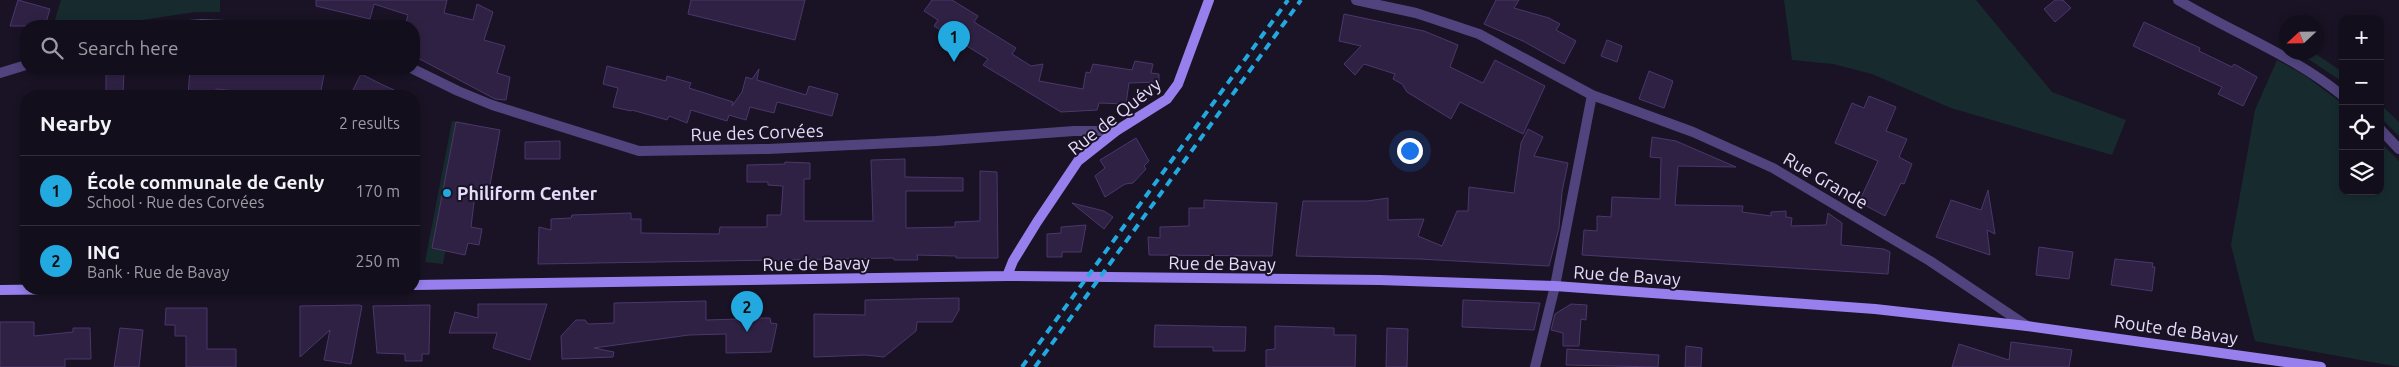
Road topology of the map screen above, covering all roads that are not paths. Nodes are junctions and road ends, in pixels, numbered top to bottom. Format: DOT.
graph roads {
  1 [pos="1209,0"];
  2 [pos="1356,0"];
  3 [pos="2178,0"];
  4 [pos="20,67"];
  5 [pos="420,72"];
  6 [pos="0,73"];
  7 [pos="2339,93"];
  8 [pos="1592,95"];
  9 [pos="1116,131"];
  10 [pos="2384,133"];
  11 [pos="2399,149"];
  12 [pos="1007,276"];
  13 [pos="420,285"];
  14 [pos="1555,286"];
  15 [pos="0,290"];
  16 [pos="20,290"];
  17 [pos="2027,326"];
  18 [pos="1535,367"];
  19 [pos="2321,367"];
  1 -- 9 [label="main road, Rue de Quévy"];
  2 -- 8 [label="street, Rue Grande"];
  3 -- 7 [label="street"];
  4 -- 6 [label="street"];
  5 -- 9 [label="street, Rue des Corvées"];
  8 -- 14 [label="street"];
  8 -- 17 [label="street, Rue Grande"];
  9 -- 12 [label="main road, Rue de Quévy"];
  10 -- 11 [label="street"];
  12 -- 13 [label="main road, Rue de Bavay"];
  12 -- 14 [label="main road, Rue de Bavay"];
  14 -- 17 [label="main road, Rue de Bavay"];
  14 -- 18 [label="street"];
  15 -- 16 [label="main road"];
  17 -- 19 [label="main road, Route de Bavay"];
}
